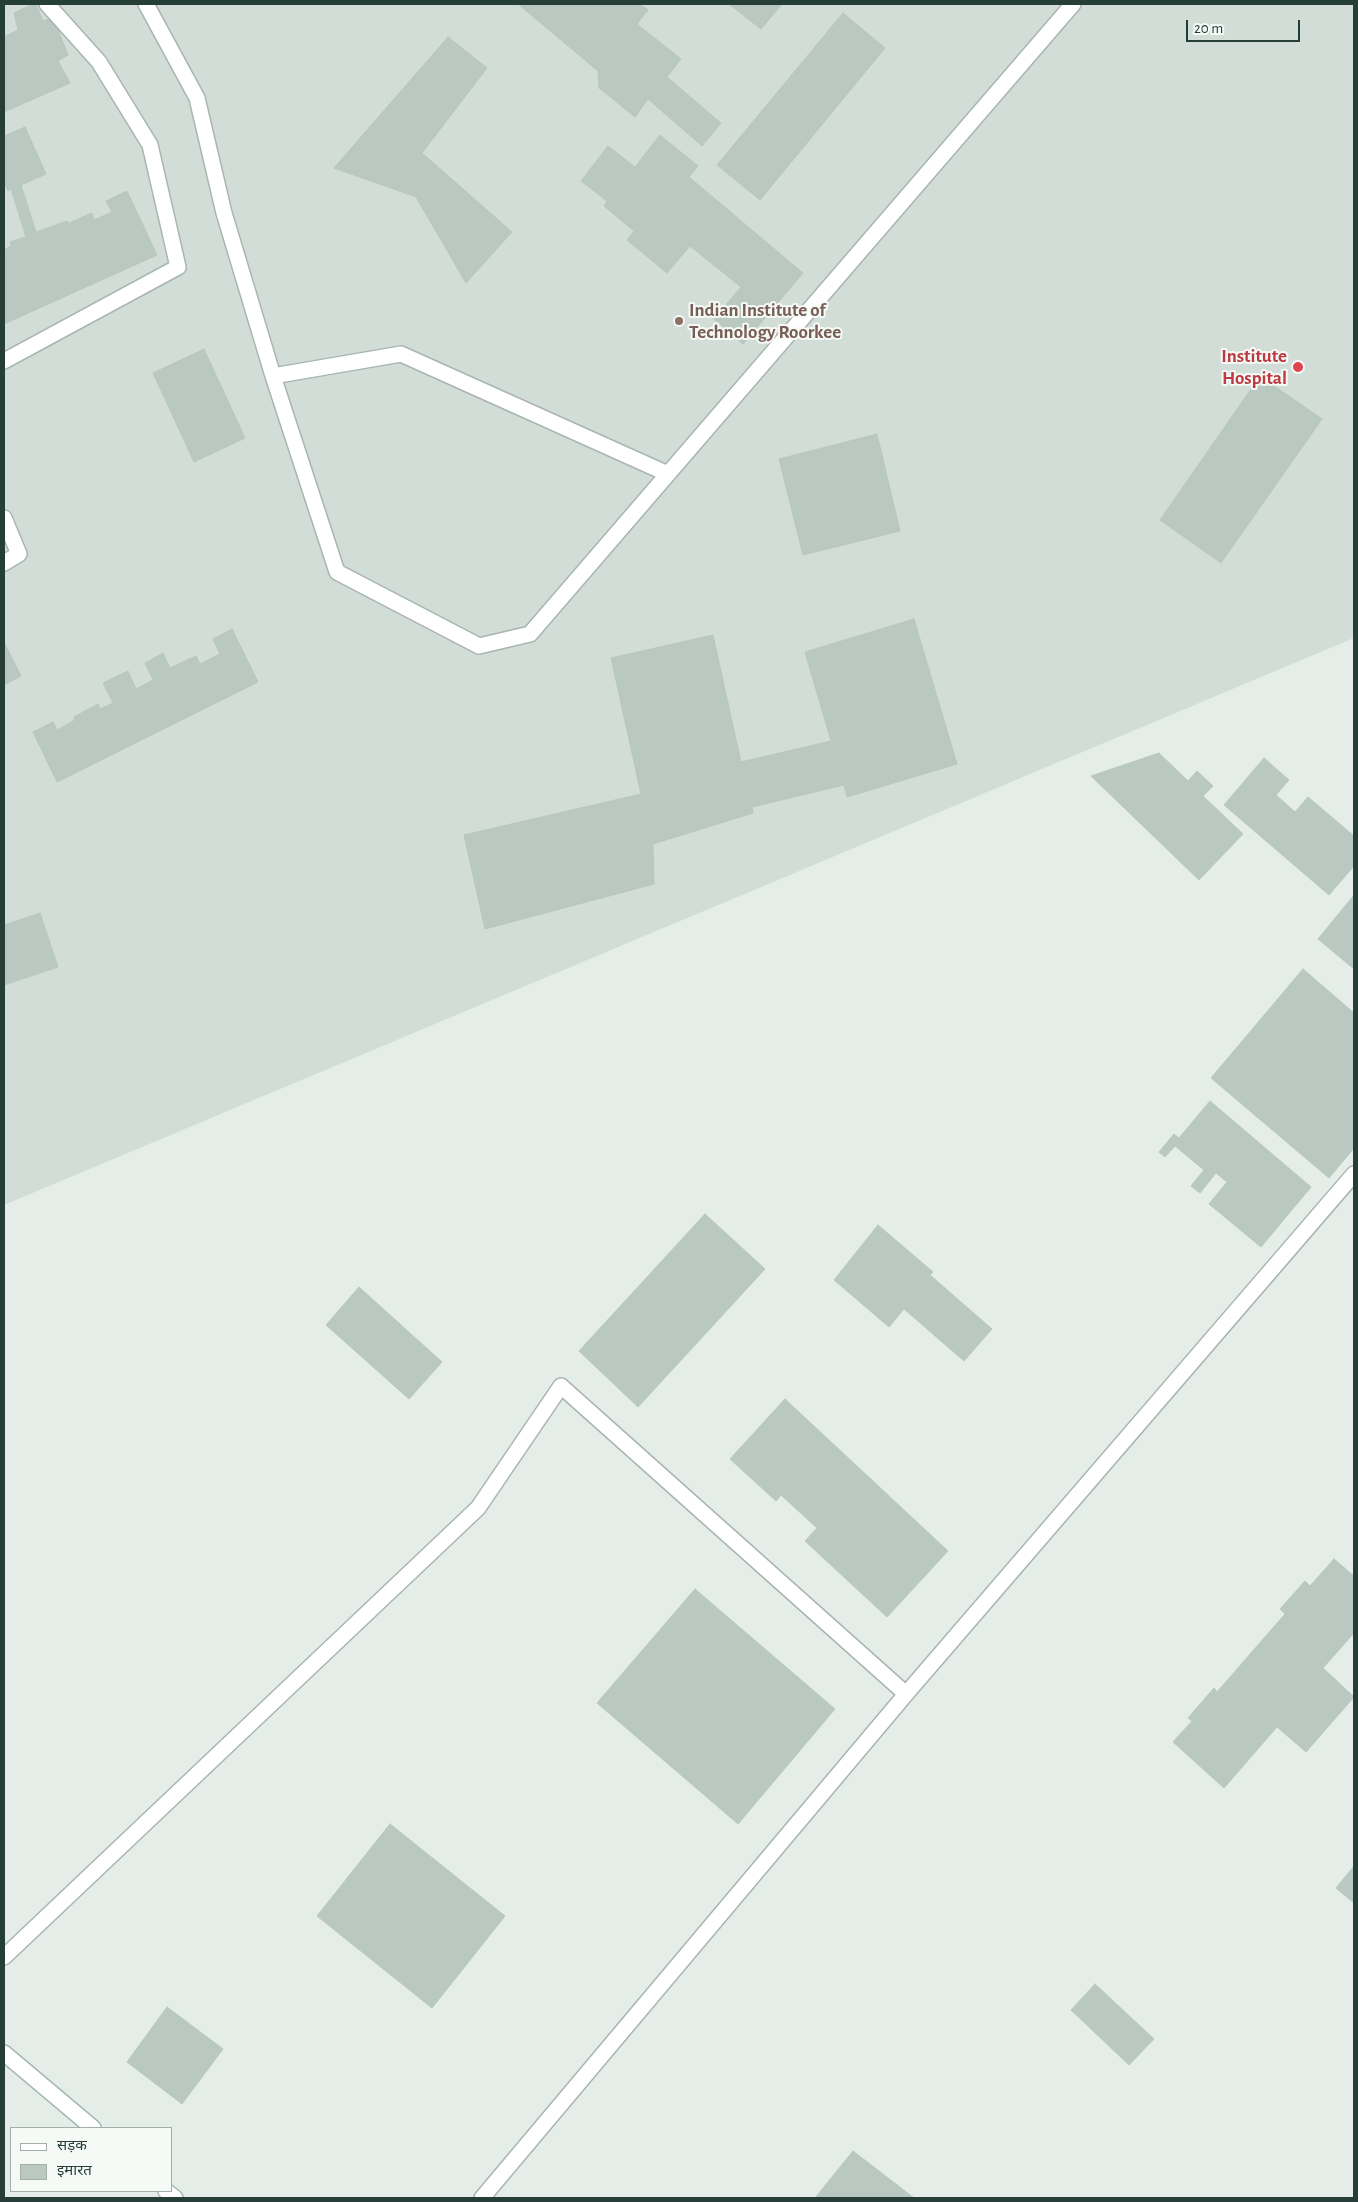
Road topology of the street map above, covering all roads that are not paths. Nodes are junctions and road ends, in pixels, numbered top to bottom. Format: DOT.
graph roads {
  1 [pos="47,4"];
  2 [pos="146,4"];
  3 [pos="1073,4"];
  4 [pos="4,361"];
  5 [pos="273,376"];
  6 [pos="668,474"];
  7 [pos="4,518"];
  8 [pos="4,563"];
  9 [pos="1354,1174"];
  10 [pos="906,1694"];
  11 [pos="4,1957"];
  12 [pos="4,2053"];
  13 [pos="92,2127"];
  14 [pos="482,2198"];
  1 -- 4 [label="street"];
  2 -- 5 [label="street"];
  3 -- 6 [label="street"];
  5 -- 6 [label="street"];
  5 -- 6 [label="street"];
  7 -- 8 [label="street"];
  9 -- 10 [label="street"];
  10 -- 11 [label="street"];
  10 -- 14 [label="street"];
  12 -- 13 [label="street"];
}
